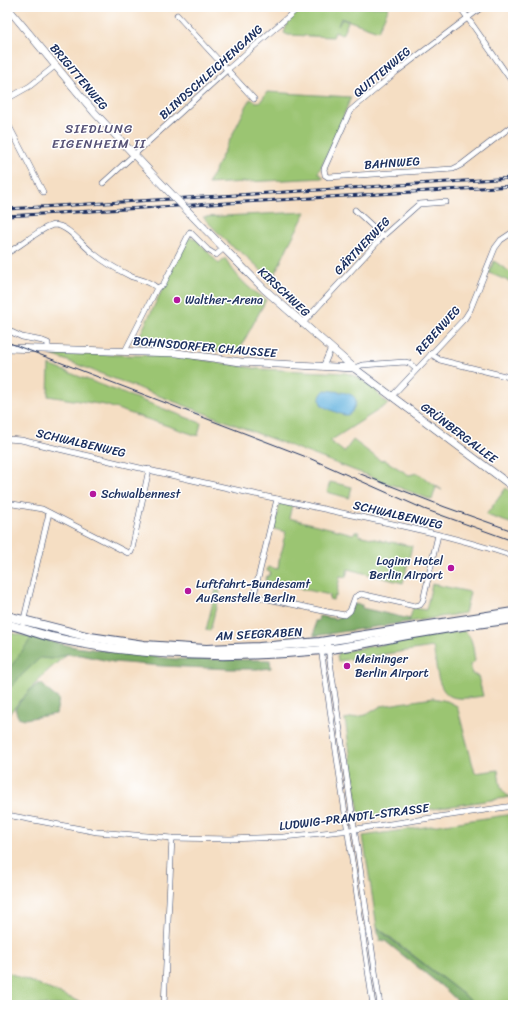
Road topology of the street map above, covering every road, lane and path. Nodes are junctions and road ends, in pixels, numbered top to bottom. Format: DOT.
graph roads {
  1 [pos="7,7"];
  2 [pos="460,7"];
  3 [pos="482,7"];
  4 [pos="297,9"];
  5 [pos="177,15"];
  6 [pos="468,17"];
  7 [pos="55,66"];
  8 [pos="228,70"];
  9 [pos="513,83"];
  10 [pos="7,99"];
  11 [pos="254,99"];
  12 [pos="7,122"];
  13 [pos="513,125"];
  14 [pos="134,155"];
  15 [pos="325,174"];
  16 [pos="103,183"];
  17 [pos="43,192"];
  18 [pos="446,202"];
  19 [pos="356,210"];
  20 [pos="204,228"];
  21 [pos="513,232"];
  22 [pos="383,236"];
  23 [pos="224,248"];
  24 [pos="7,253"];
  25 [pos="157,288"];
  26 [pos="302,324"];
  27 [pos="7,330"];
  28 [pos="7,348"];
  29 [pos="48,348"];
  30 [pos="331,348"];
  31 [pos="125,351"];
  32 [pos="431,354"];
  33 [pos="323,367"];
  34 [pos="354,368"];
  35 [pos="416,369"];
  36 [pos="513,378"];
  37 [pos="392,396"];
  38 [pos="7,439"];
  39 [pos="149,469"];
  40 [pos="513,487"];
  41 [pos="276,499"];
  42 [pos="7,503"];
  43 [pos="49,513"];
  44 [pos="438,535"];
  45 [pos="513,556"];
  46 [pos="513,612"];
  47 [pos="7,616"];
  48 [pos="513,619"];
  49 [pos="7,624"];
  50 [pos="22,624"];
  51 [pos="324,646"];
  52 [pos="513,806"];
  53 [pos="7,815"];
  54 [pos="356,829"];
  55 [pos="348,830"];
  56 [pos="172,838"];
  57 [pos="164,1005"];
  58 [pos="373,1005"];
  59 [pos="380,1005"];
  1 -- 7 [label="street, BRIGITTENWEG"];
  2 -- 6 [label="street"];
  3 -- 6 [label="street, QUITTENWEG"];
  4 -- 8 [label="street, BLINDSCHLEICHENGANG"];
  5 -- 8 [label="street"];
  6 -- 9 [label="street"];
  6 -- 15 [label="street, QUITTENWEG"];
  7 -- 10 [label="street"];
  7 -- 14 [label="street, BRIGITTENWEG"];
  8 -- 11 [label="street"];
  8 -- 14 [label="street, BLINDSCHLEICHENGANG"];
  12 -- 17 [label="street"];
  13 -- 15 [label="street, BAHNWEG"];
  14 -- 16 [label="street, BLINDSCHLEICHENGANG"];
  14 -- 20 [label="street, BRIGITTENWEG, bridge"];
  18 -- 22 [label="street, GÄRTNERWEG"];
  19 -- 22 [label="street"];
  20 -- 23 [label="street, KIRSCHWEG"];
  21 -- 32 [label="street, REBENWEG"];
  22 -- 26 [label="street, GÄRTNERWEG"];
  23 -- 25 [label="street"];
  23 -- 26 [label="street, KIRSCHWEG"];
  24 -- 25 [label="street"];
  25 -- 31 [label="street"];
  26 -- 30 [label="street, KIRSCHWEG"];
  27 -- 29 [label="street"];
  28 -- 29 [label="street, BOHNSDORFER CHAUSSEE"];
  29 -- 31 [label="street, BOHNSDORFER CHAUSSEE"];
  30 -- 33 [label="street"];
  30 -- 34 [label="street, KIRSCHWEG"];
  31 -- 33 [label="street, BOHNSDORFER CHAUSSEE"];
  32 -- 35 [label="street, REBENWEG"];
  32 -- 36 [label="street"];
  33 -- 34 [label="street, BOHNSDORFER CHAUSSEE"];
  34 -- 35 [label="street"];
  34 -- 37 [label="street, KIRSCHWEG"];
  35 -- 37 [label="street, REBENWEG"];
  37 -- 40 [label="street, GRÜNBERGALLEE"];
  38 -- 39 [label="street, SCHWALBENWEG"];
  39 -- 41 [label="street, SCHWALBENWEG"];
  39 -- 43 [label="street"];
  41 -- 44 [label="street, SCHWALBENWEG"];
  41 -- 44 [label="street"];
  42 -- 43 [label="street"];
  43 -- 50 [label="street"];
  44 -- 45 [label="street, SCHWALBENWEG"];
  46 -- 51 [label="main road, AM SEEGRABEN"];
  47 -- 50 [label="main road, AM SEEGRABEN"];
  48 -- 51 [label="main road, AM SEEGRABEN"];
  49 -- 50 [label="main road, AM SEEGRABEN"];
  50 -- 51 [label="main road, AM SEEGRABEN"];
  51 -- 54 [label="street"];
  51 -- 55 [label="street"];
  52 -- 54 [label="street, LUDWIG-PRANDTL-STRASSE"];
  53 -- 56 [label="street, LUDWIG-PRANDTL-STRASSE"];
  54 -- 55 [label="street, LUDWIG-PRANDTL-STRASSE"];
  54 -- 59 [label="street"];
  55 -- 56 [label="street, LUDWIG-PRANDTL-STRASSE"];
  55 -- 58 [label="street"];
  56 -- 57 [label="street"];
}
